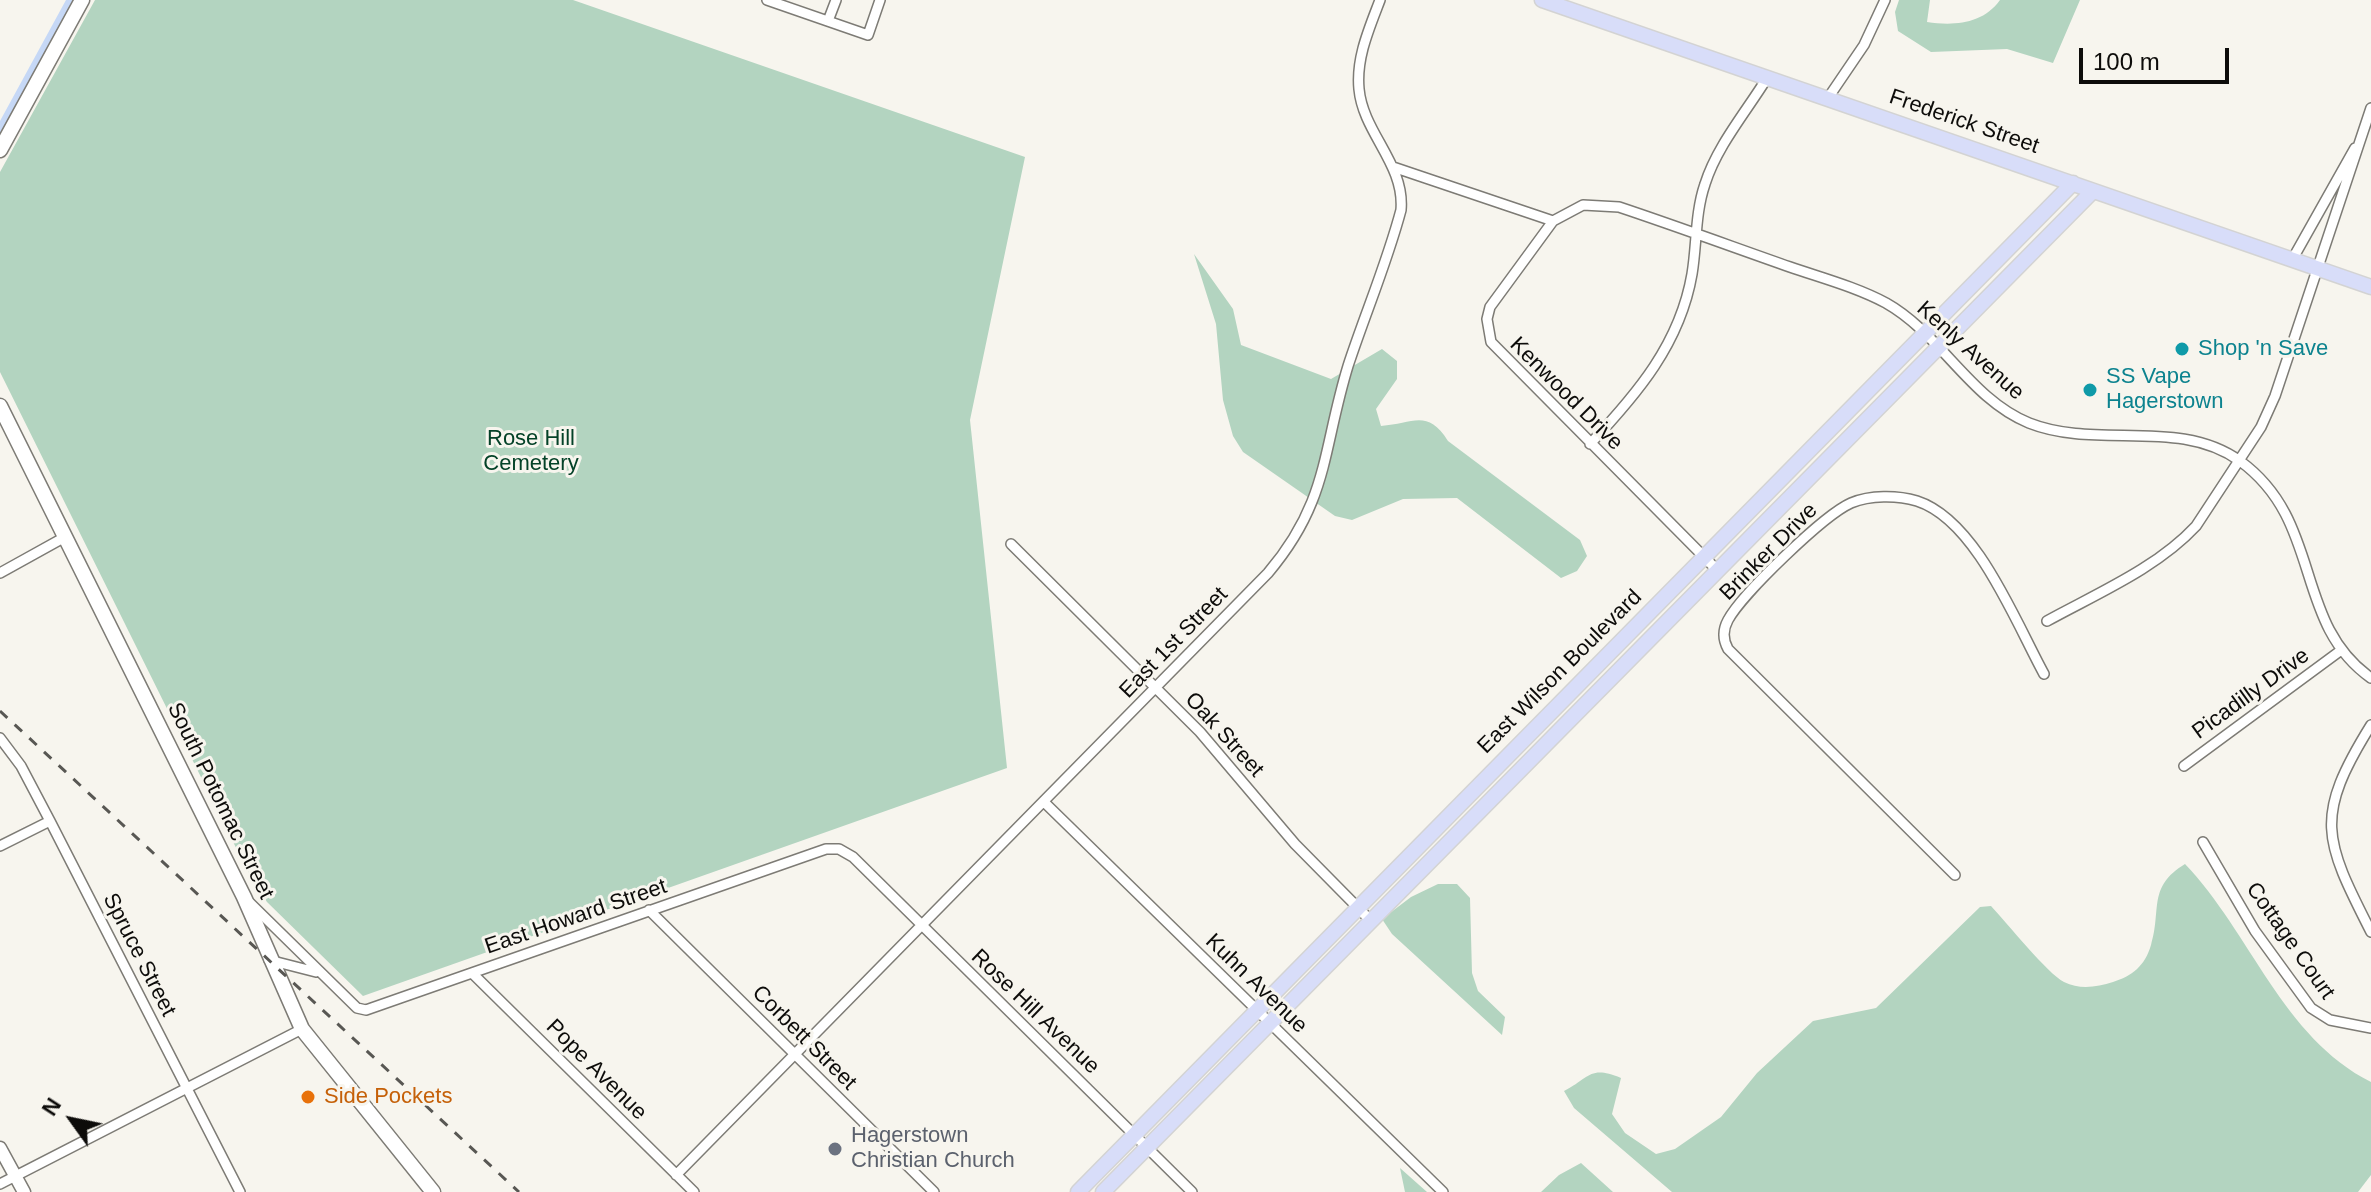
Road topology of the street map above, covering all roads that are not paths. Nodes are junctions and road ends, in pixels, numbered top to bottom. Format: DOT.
graph roads {
  1 [pos="82,0"];
  2 [pos="767,0"];
  3 [pos="836,0"];
  4 [pos="880,0"];
  5 [pos="1380,0"];
  6 [pos="1542,0"];
  7 [pos="1885,0"];
  8 [pos="828,21"];
  9 [pos="1767,78"];
  10 [pos="1828,98"];
  11 [pos="2370,116"];
  12 [pos="0,150"];
  13 [pos="1393,167"];
  14 [pos="2073,183"];
  15 [pos="2093,191"];
  16 [pos="1553,221"];
  17 [pos="2032,225"];
  18 [pos="1696,233"];
  19 [pos="2292,260"];
  20 [pos="2318,269"];
  21 [pos="2002,283"];
  22 [pos="2371,287"];
  23 [pos="1925,334"];
  24 [pos="1938,348"];
  25 [pos="0,406"];
  26 [pos="1590,444"];
  27 [pos="2239,461"];
  28 [pos="65,537"];
  29 [pos="1011,544"];
  30 [pos="1705,557"];
  31 [pos="1718,571"];
  32 [pos="0,573"];
  33 [pos="2047,621"];
  34 [pos="2340,651"];
  35 [pos="2044,674"];
  36 [pos="2371,678"];
  37 [pos="1155,687"];
  38 [pos="2371,725"];
  39 [pos="0,738"];
  40 [pos="2184,766"];
  41 [pos="1044,802"];
  42 [pos="50,821"];
  43 [pos="2203,842"];
  44 [pos="0,846"];
  45 [pos="853,857"];
  46 [pos="1955,875"];
  47 [pos="244,897"];
  48 [pos="1358,908"];
  49 [pos="649,910"];
  50 [pos="1372,922"];
  51 [pos="921,926"];
  52 [pos="2371,932"];
  53 [pos="269,960"];
  54 [pos="321,973"];
  55 [pos="472,973"];
  56 [pos="1257,1011"];
  57 [pos="1269,1022"];
  58 [pos="2371,1028"];
  59 [pos="302,1029"];
  60 [pos="795,1055"];
  61 [pos="187,1088"];
  62 [pos="1135,1134"];
  63 [pos="1147,1147"];
  64 [pos="0,1148"];
  65 [pos="676,1175"];
  66 [pos="16,1176"];
  67 [pos="0,1184"];
  68 [pos="24,1192"];
  69 [pos="240,1192"];
  70 [pos="433,1192"];
  71 [pos="694,1192"];
  72 [pos="934,1192"];
  73 [pos="1078,1192"];
  74 [pos="1103,1192"];
  75 [pos="1192,1192"];
  76 [pos="1443,1192"];
  1 -- 12 [label="main road"];
  2 -- 8 [label="street"];
  3 -- 8 [label="street"];
  4 -- 8 [label="street"];
  5 -- 13 [label="street, East 1st Street"];
  6 -- 9 [label="main road, Frederick Street"];
  7 -- 10 [label="street"];
  9 -- 10 [label="main road, Frederick Street"];
  9 -- 18 [label="street"];
  10 -- 14 [label="main road, Frederick Street"];
  11 -- 19 [label="street"];
  11 -- 20 [label="street"];
  13 -- 16 [label="street"];
  13 -- 37 [label="street, East 1st Street"];
  14 -- 15 [label="main road, Frederick Street"];
  14 -- 17 [label="main road, East Wilson Boulevard"];
  15 -- 19 [label="main road, Frederick Street"];
  15 -- 21 [label="main road, East Wilson Boulevard"];
  16 -- 18 [label="street, Kenly Avenue"];
  16 -- 26 [label="street, Kenwood Drive"];
  17 -- 21 [label="main road"];
  17 -- 23 [label="main road, East Wilson Boulevard"];
  18 -- 23 [label="street, Kenly Avenue"];
  18 -- 26 [label="street"];
  19 -- 20 [label="main road, Frederick Street"];
  20 -- 22 [label="main road, Frederick Street"];
  20 -- 27 [label="street"];
  21 -- 24 [label="main road, East Wilson Boulevard"];
  23 -- 24 [label="street, Kenly Avenue"];
  23 -- 30 [label="main road, East Wilson Boulevard"];
  24 -- 27 [label="street, Kenly Avenue"];
  24 -- 31 [label="main road, East Wilson Boulevard"];
  25 -- 28 [label="main road, South Potomac Street"];
  26 -- 30 [label="street, Kenwood Drive"];
  27 -- 33 [label="street"];
  27 -- 34 [label="street, Kenly Avenue"];
  28 -- 32 [label="street"];
  28 -- 47 [label="main road, South Potomac Street"];
  29 -- 37 [label="street, Oak Street"];
  30 -- 31 [label="street, Kenwood Drive"];
  30 -- 48 [label="main road, East Wilson Boulevard"];
  31 -- 50 [label="main road, East Wilson Boulevard"];
  34 -- 36 [label="street, Kenly Avenue"];
  34 -- 40 [label="street, Picadilly Drive"];
  35 -- 46 [label="street, Brinker Drive"];
  37 -- 41 [label="street, East 1st Street"];
  37 -- 48 [label="street, Oak Street"];
  38 -- 52 [label="street"];
  39 -- 42 [label="street, Spruce Street"];
  41 -- 51 [label="street, East 1st Street"];
  41 -- 56 [label="street, Kuhn Avenue"];
  42 -- 44 [label="street"];
  42 -- 61 [label="street, Spruce Street"];
  43 -- 58 [label="street, Cottage Court"];
  45 -- 49 [label="street, East Howard Street"];
  45 -- 51 [label="street, Rose Hill Avenue"];
  47 -- 53 [label="main road, South Potomac Street"];
  47 -- 54 [label="street, East Howard Street"];
  48 -- 50 [label="street, Oak Street"];
  48 -- 56 [label="main road, East Wilson Boulevard"];
  49 -- 55 [label="street, East Howard Street"];
  49 -- 60 [label="street, Corbett Street"];
  50 -- 57 [label="main road, East Wilson Boulevard"];
  51 -- 60 [label="street, East 1st Street"];
  51 -- 62 [label="street, Rose Hill Avenue"];
  53 -- 54 [label="street"];
  53 -- 59 [label="main road, South Potomac Street"];
  54 -- 55 [label="street, East Howard Street"];
  55 -- 65 [label="street, Pope Avenue"];
  56 -- 57 [label="street, Kuhn Avenue"];
  56 -- 62 [label="main road, East Wilson Boulevard"];
  57 -- 63 [label="main road, East Wilson Boulevard"];
  57 -- 76 [label="street, Kuhn Avenue"];
  59 -- 61 [label="street"];
  59 -- 70 [label="main road, South Potomac Street"];
  60 -- 65 [label="street, East 1st Street"];
  60 -- 72 [label="street, Corbett Street"];
  61 -- 66 [label="street"];
  61 -- 69 [label="street, Spruce Street"];
  62 -- 63 [label="street, Rose Hill Avenue"];
  62 -- 73 [label="main road, East Wilson Boulevard"];
  63 -- 74 [label="main road, East Wilson Boulevard"];
  63 -- 75 [label="street, Rose Hill Avenue"];
  64 -- 66 [label="street"];
  65 -- 71 [label="street, Pope Avenue"];
  66 -- 67 [label="street"];
  66 -- 68 [label="street"];
}
